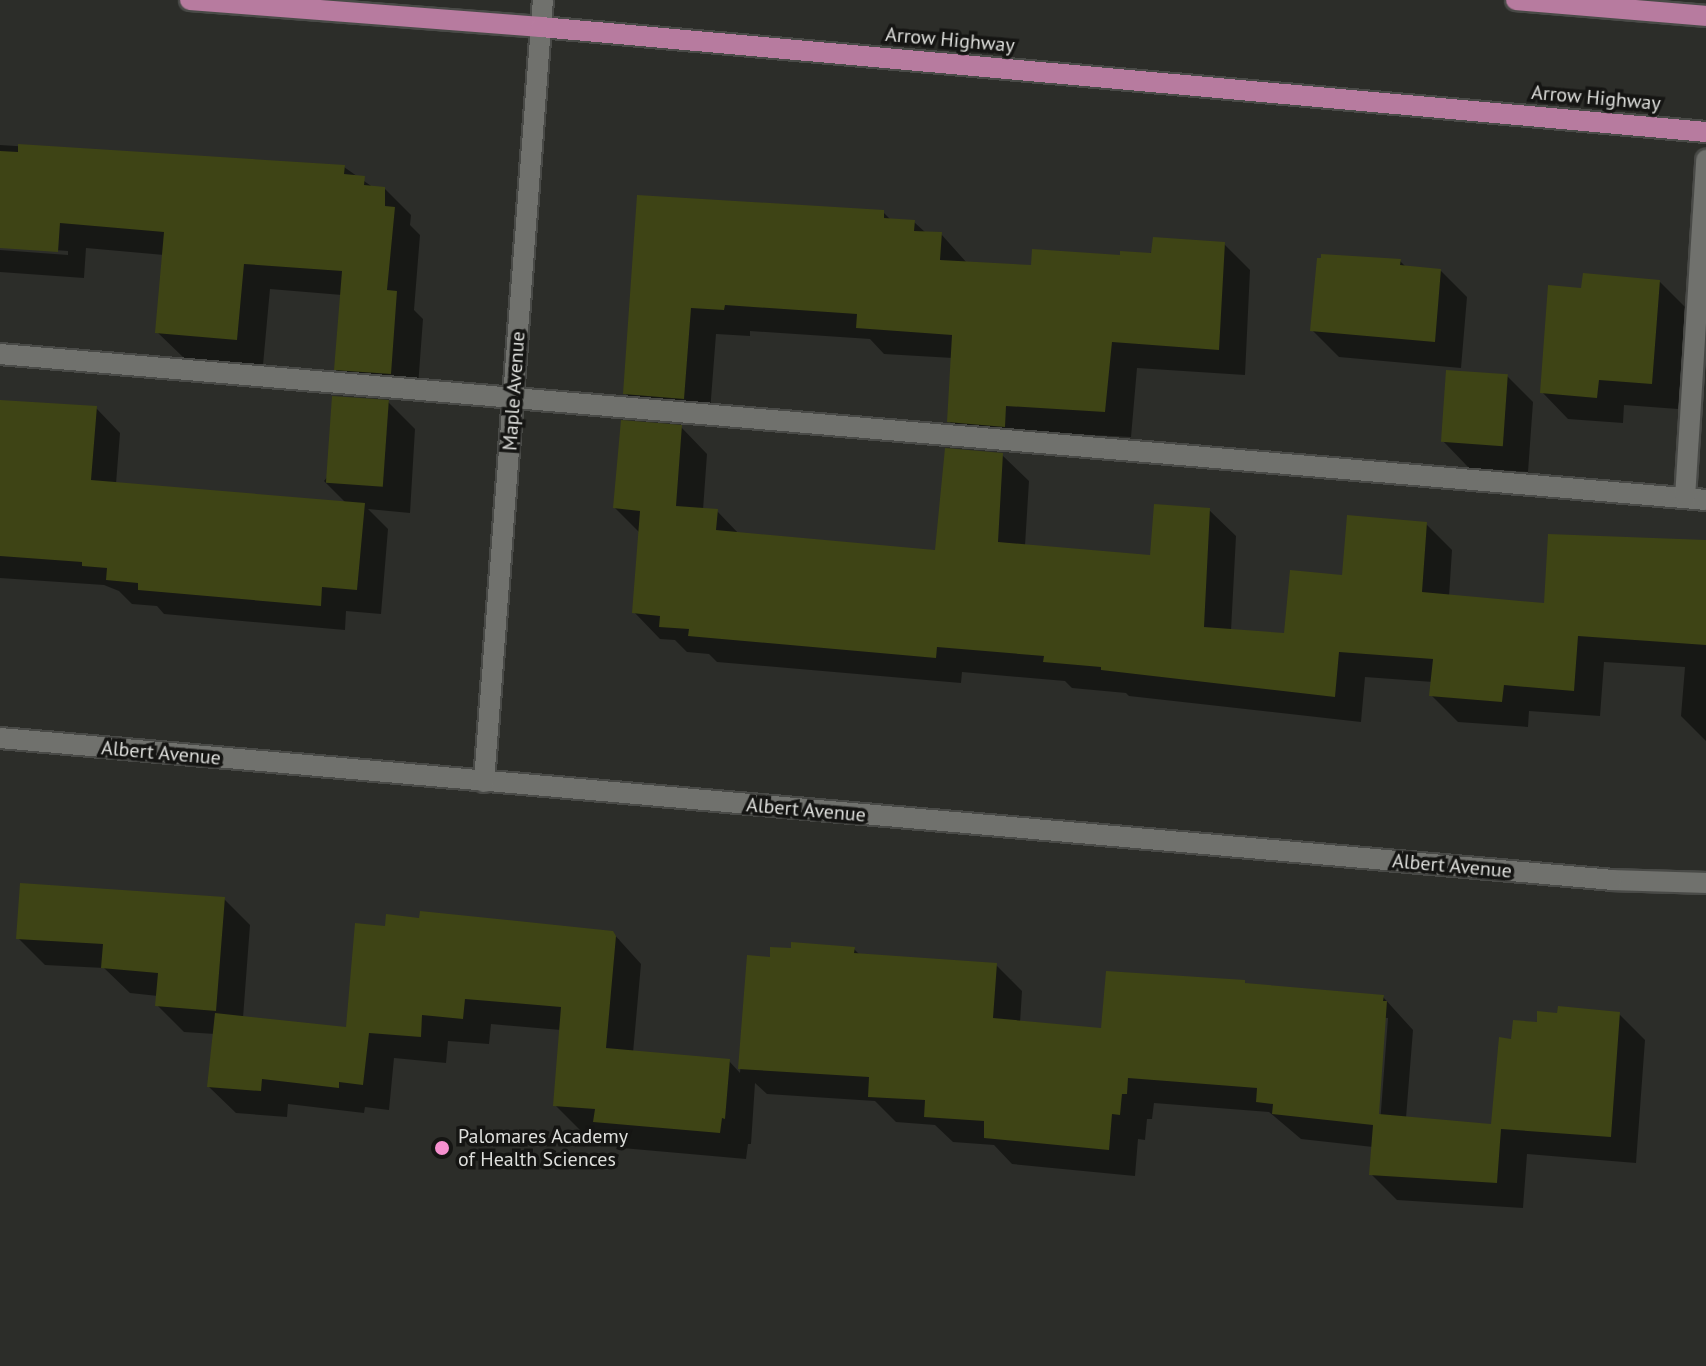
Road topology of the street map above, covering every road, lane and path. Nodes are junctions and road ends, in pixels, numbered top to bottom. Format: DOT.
graph roads {
  1 [pos="190,0"];
  2 [pos="543,0"];
  3 [pos="1516,0"];
  4 [pos="1706,16"];
  5 [pos="541,27"];
  6 [pos="1706,132"];
  7 [pos="1706,160"];
  8 [pos="0,354"];
  9 [pos="513,399"];
  10 [pos="1696,499"];
  11 [pos="0,738"];
  12 [pos="484,782"];
  13 [pos="1706,883"];
  1 -- 5 [label="main road, Arrow Highway"];
  2 -- 5 [label="street, Maple Avenue"];
  3 -- 4 [label="main road"];
  5 -- 6 [label="main road, Arrow Highway"];
  5 -- 9 [label="street, Maple Avenue"];
  7 -- 10 [label="street"];
  8 -- 9 [label="street"];
  9 -- 10 [label="street"];
  9 -- 12 [label="street, Maple Avenue"];
  11 -- 12 [label="street, Albert Avenue"];
  12 -- 13 [label="street, Albert Avenue"];
}
